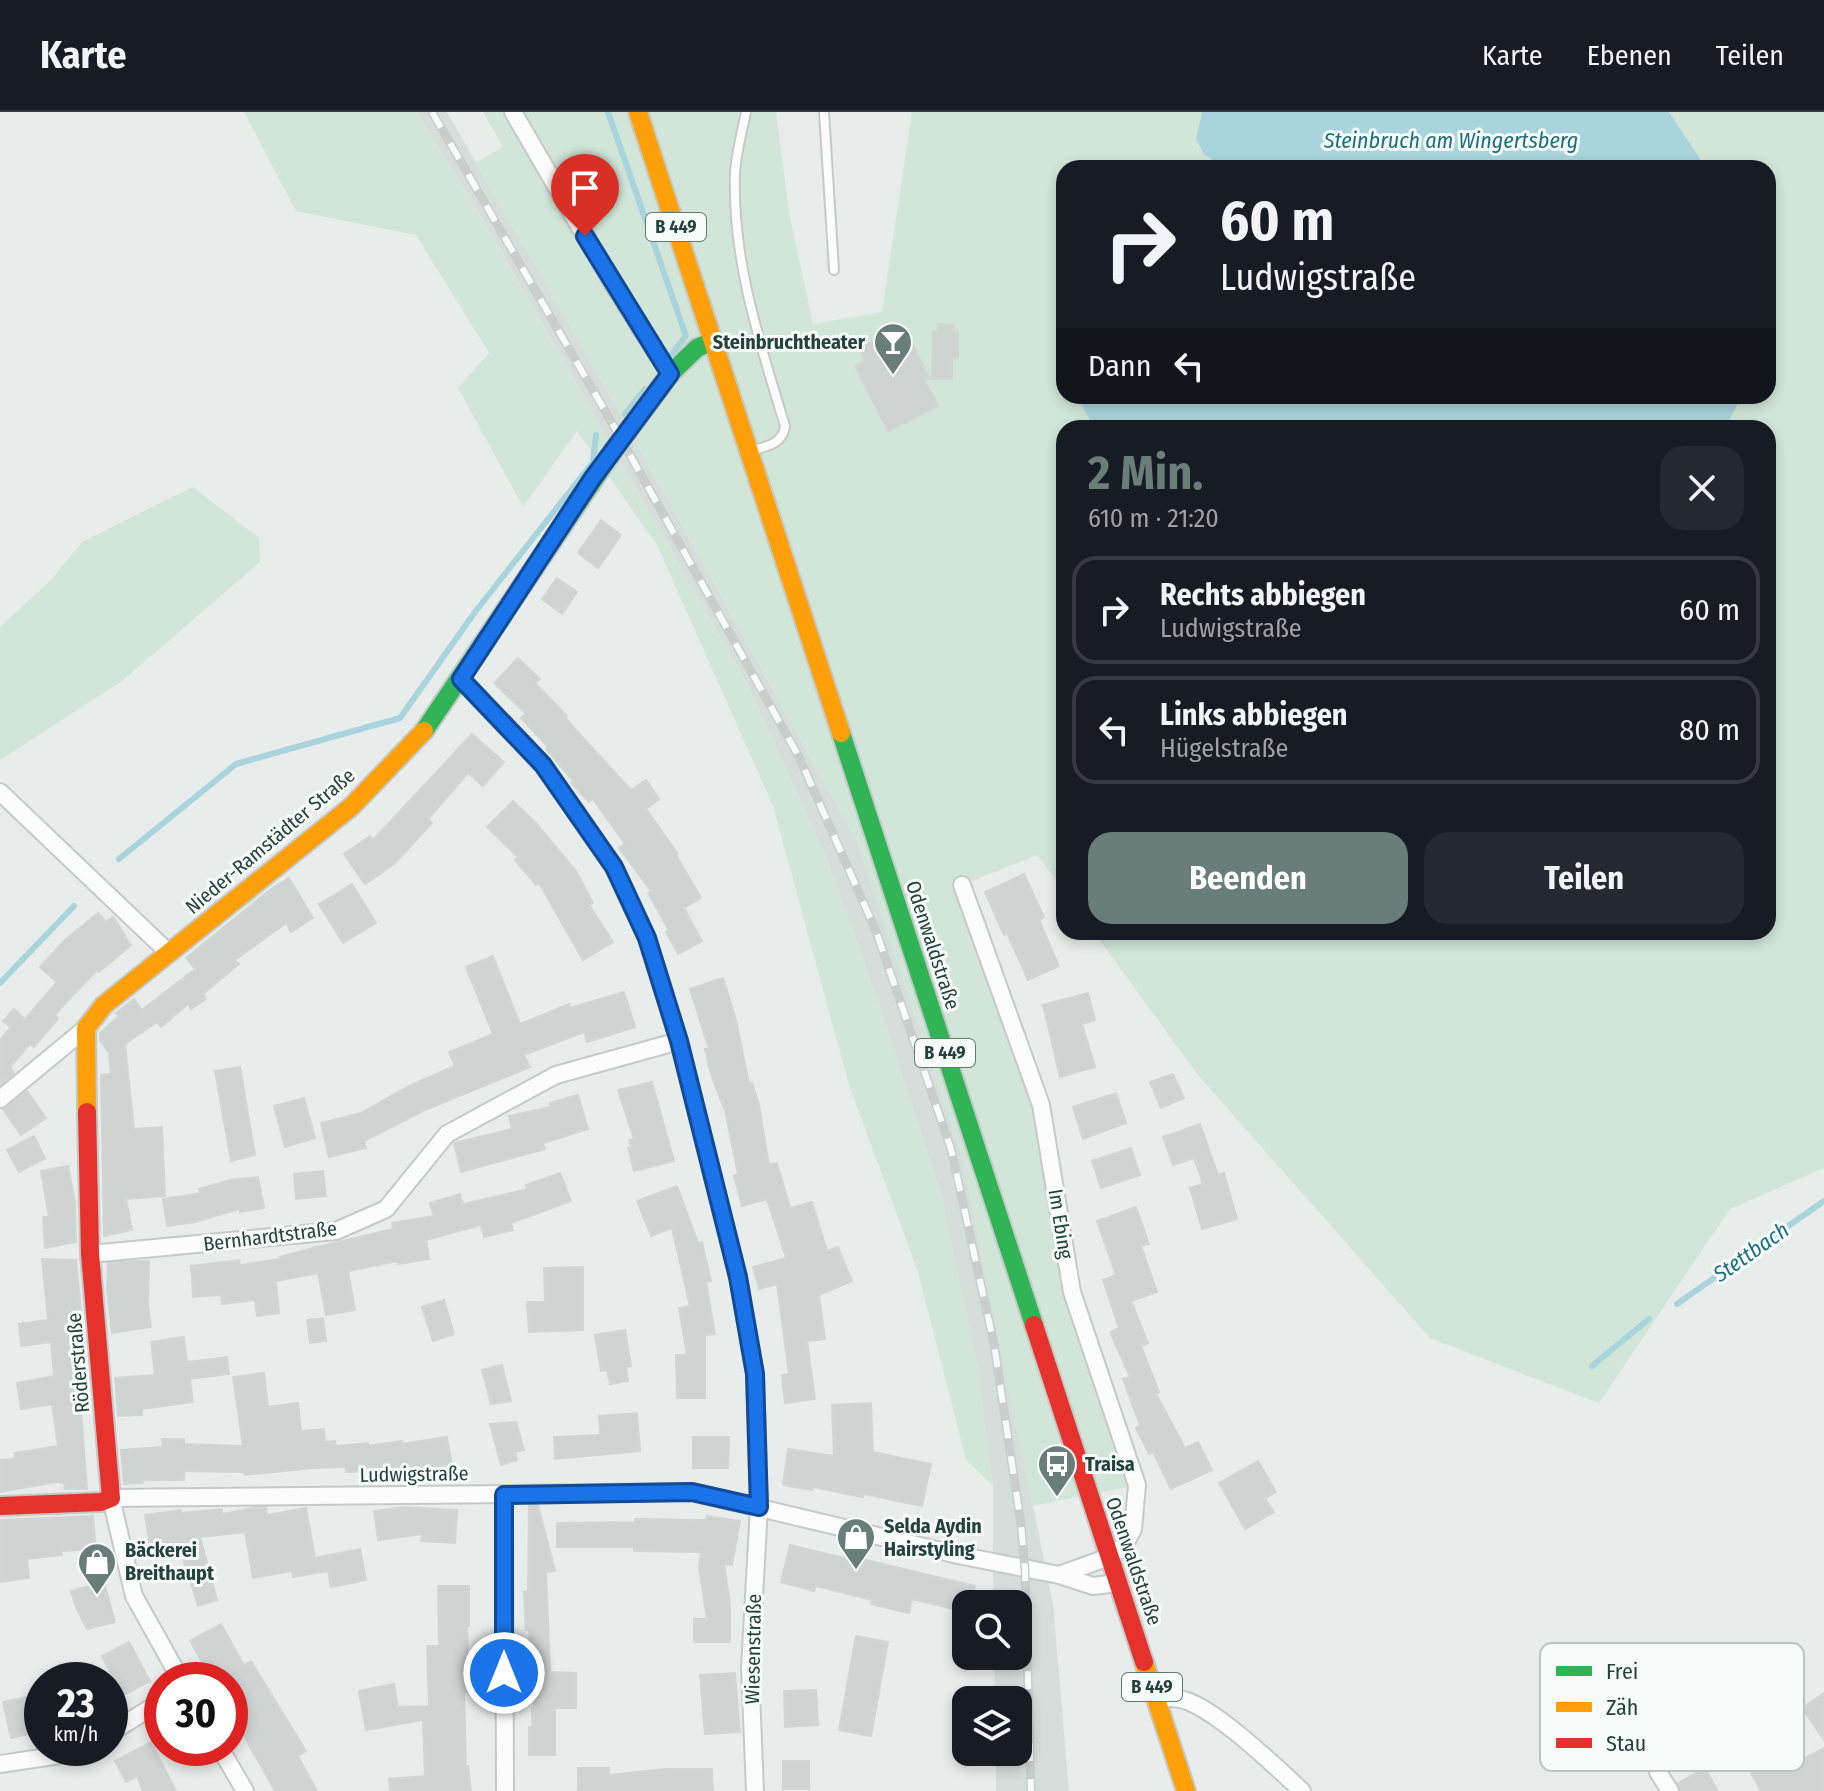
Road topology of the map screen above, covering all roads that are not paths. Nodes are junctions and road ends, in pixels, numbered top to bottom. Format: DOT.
graph roads {
  1 [pos="513,112"];
  2 [pos="638,112"];
  3 [pos="746,112"];
  4 [pos="824,112"];
  5 [pos="834,270"];
  6 [pos="713,341"];
  7 [pos="670,374"];
  8 [pos="751,451"];
  9 [pos="461,679"];
  10 [pos="0,792"];
  11 [pos="962,885"];
  12 [pos="169,953"];
  13 [pos="86,1028"];
  14 [pos="679,1041"];
  15 [pos="0,1099"];
  16 [pos="90,1254"];
  17 [pos="504,1495"];
  18 [pos="111,1498"];
  19 [pos="0,1506"];
  20 [pos="759,1507"];
  21 [pos="1109,1557"];
  22 [pos="1059,1575"];
  23 [pos="1118,1583"];
  24 [pos="171,1662"];
  25 [pos="1156,1700"];
  26 [pos="24,1760"];
  27 [pos="0,1764"];
  28 [pos="230,1766"];
  29 [pos="1658,1771"];
  30 [pos="245,1791"];
  31 [pos="505,1791"];
  32 [pos="755,1791"];
  33 [pos="1186,1791"];
  34 [pos="1302,1791"];
  35 [pos="1670,1791"];
  1 -- 7 [label="street"];
  2 -- 6 [label="main road, Odenwaldstraße / B 449"];
  3 -- 8 [label="lane"];
  4 -- 5 [label="lane"];
  6 -- 7 [label="main road, Nieder-Ramstädter Straße"];
  6 -- 8 [label="main road, Odenwaldstraße / B 449"];
  7 -- 9 [label="main road, Nieder-Ramstädter Straße"];
  8 -- 21 [label="main road, Odenwaldstraße / B 449"];
  9 -- 12 [label="main road, Nieder-Ramstädter Straße"];
  9 -- 14 [label="street, Wiesenstraße"];
  10 -- 12 [label="street"];
  11 -- 21 [label="street, Im Ebing"];
  12 -- 13 [label="main road, Nieder-Ramstädter Straße"];
  13 -- 15 [label="street, Nieder-Ramstädter Straße"];
  13 -- 16 [label="main road, Röderstraße"];
  14 -- 16 [label="street, Bernhardtstraße"];
  14 -- 20 [label="street, Wiesenstraße"];
  16 -- 18 [label="main road, Röderstraße"];
  17 -- 18 [label="street, Ludwigstraße"];
  17 -- 20 [label="street, Ludwigstraße"];
  17 -- 31 [label="street"];
  18 -- 19 [label="main road, Ludwigstraße"];
  18 -- 24 [label="street, Röderstraße"];
  20 -- 22 [label="street, Ludwigstraße"];
  20 -- 32 [label="street, Wiesenstraße"];
  21 -- 22 [label="street"];
  21 -- 23 [label="main road, Odenwaldstraße / B 449"];
  22 -- 23 [label="street, Ludwigstraße"];
  23 -- 25 [label="main road, Odenwaldstraße / B 449"];
  25 -- 33 [label="main road, Odenwaldstraße / B 449"];
  25 -- 34 [label="street"];
  26 -- 27 [label="street"];
  28 -- 30 [label="street"];
  29 -- 35 [label="street"];
}
